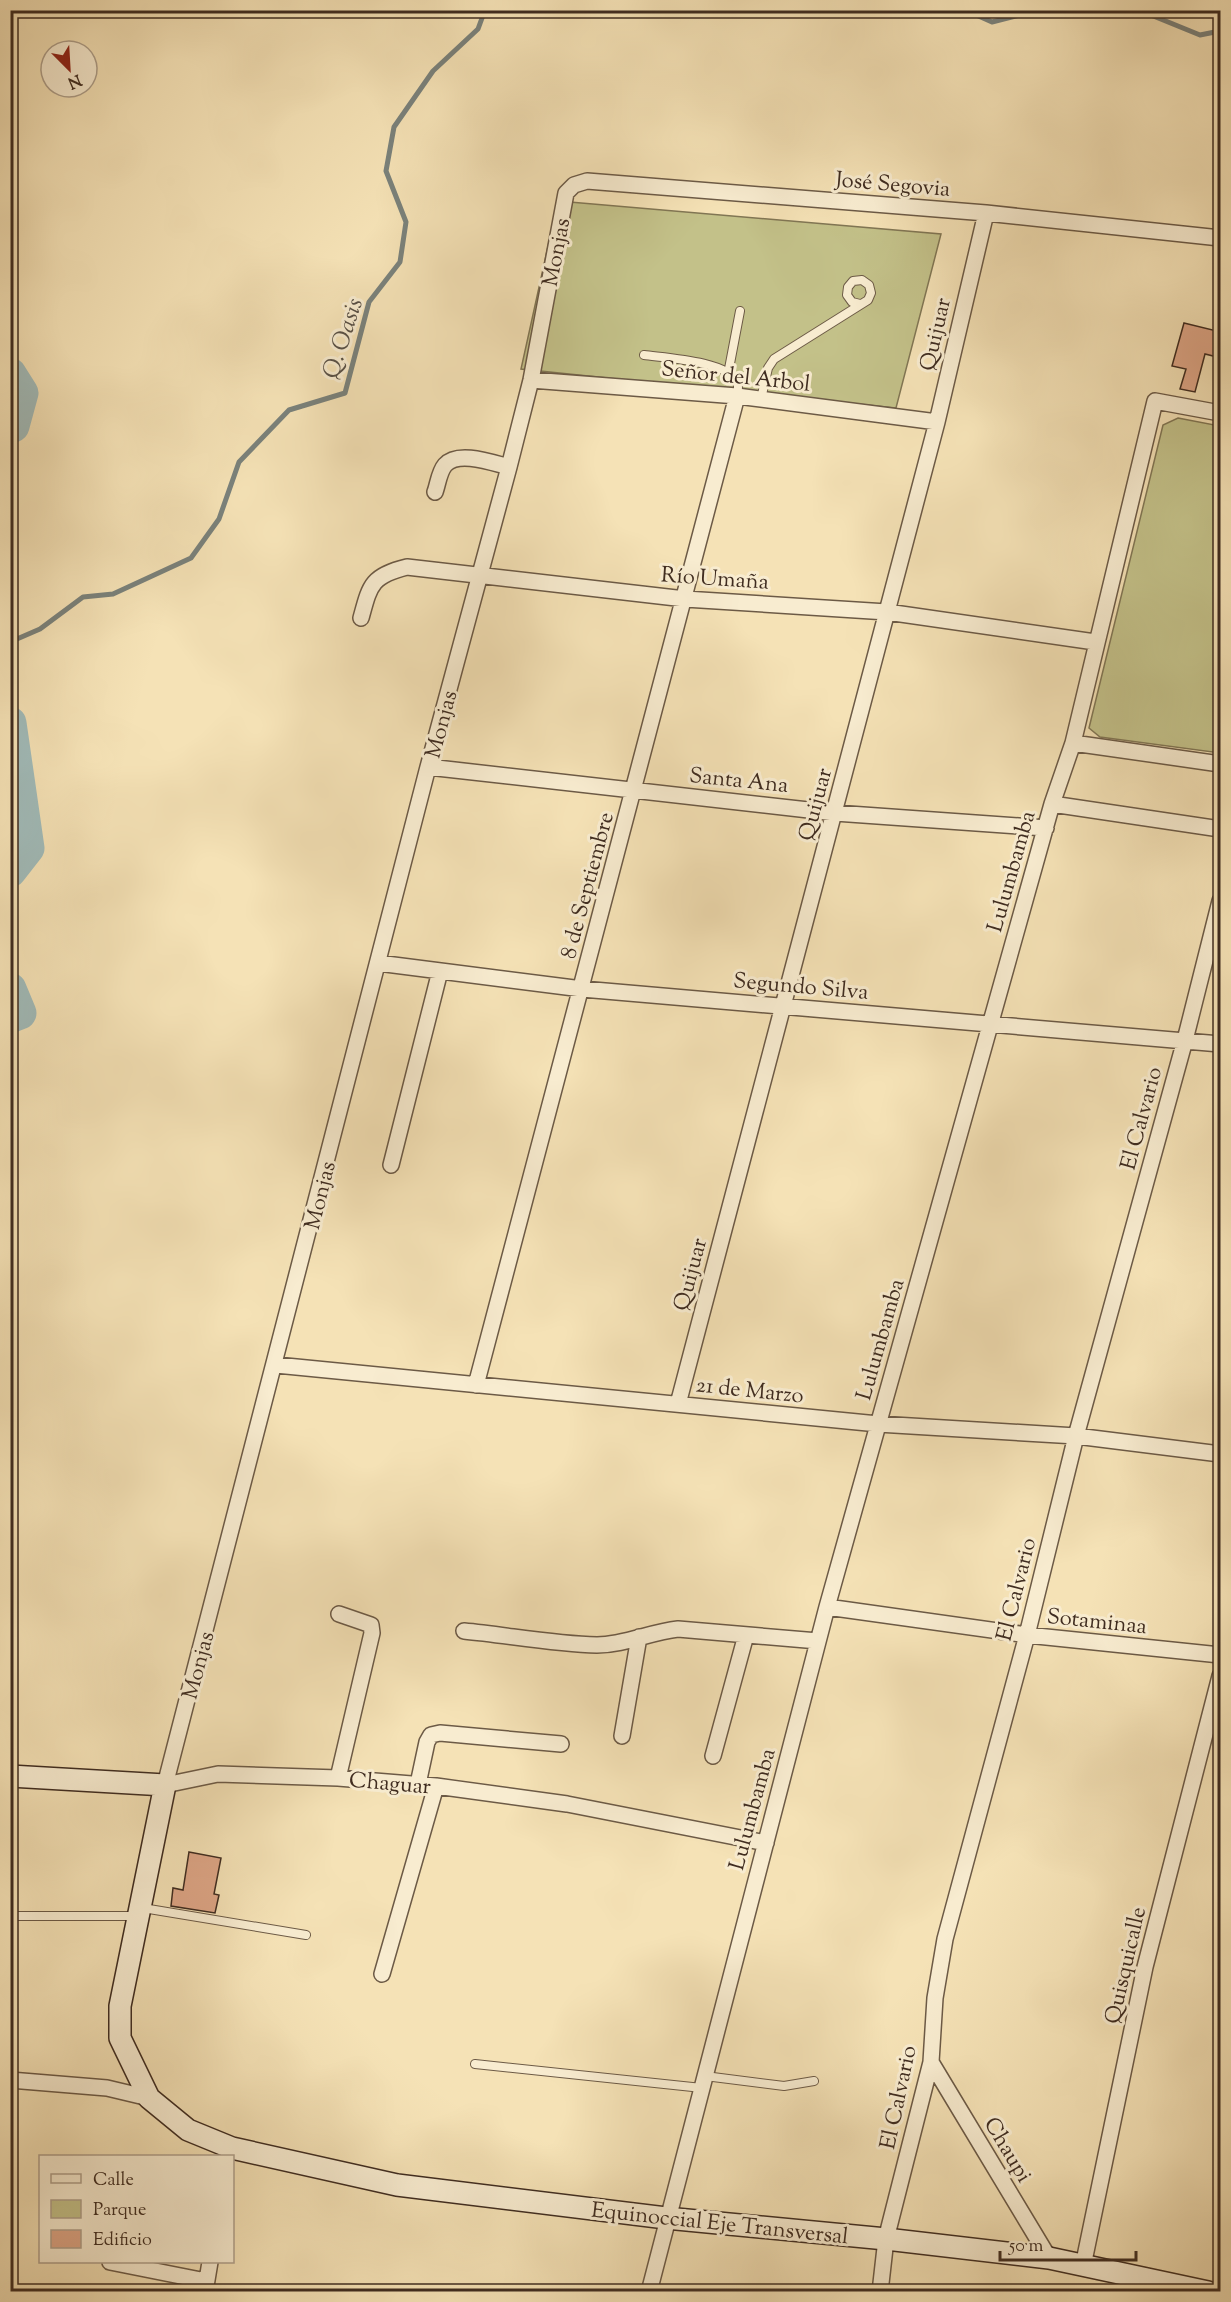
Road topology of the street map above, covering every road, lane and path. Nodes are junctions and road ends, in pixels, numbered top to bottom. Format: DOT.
graph roads {
  1 [pos="566,193"];
  2 [pos="986,213"];
  3 [pos="1221,238"];
  4 [pos="860,304"];
  5 [pos="740,311"];
  6 [pos="644,355"];
  7 [pos="728,374"];
  8 [pos="531,380"];
  9 [pos="737,396"];
  10 [pos="761,399"];
  11 [pos="1221,413"];
  12 [pos="937,422"];
  13 [pos="509,468"];
  14 [pos="435,492"];
  15 [pos="479,576"];
  16 [pos="685,599"];
  17 [pos="886,612"];
  18 [pos="361,618"];
  19 [pos="1095,642"];
  20 [pos="1073,743"];
  21 [pos="1221,764"];
  22 [pos="428,767"];
  23 [pos="634,790"];
  24 [pos="1052,804"];
  25 [pos="835,813"];
  26 [pos="1046,828"];
  27 [pos="1221,829"];
  28 [pos="1221,901"];
  29 [pos="378,963"];
  30 [pos="440,971"];
  31 [pos="582,989"];
  32 [pos="782,1006"];
  33 [pos="990,1024"];
  34 [pos="1185,1040"];
  35 [pos="1221,1044"];
  36 [pos="391,1166"];
  37 [pos="276,1365"];
  38 [pos="476,1385"];
  39 [pos="678,1404"];
  40 [pos="879,1424"];
  41 [pos="1076,1436"];
  42 [pos="1221,1454"];
  43 [pos="827,1607"];
  44 [pos="339,1614"];
  45 [pos="464,1631"];
  46 [pos="746,1635"];
  47 [pos="1027,1635"];
  48 [pos="639,1637"];
  49 [pos="818,1641"];
  50 [pos="1221,1655"];
  51 [pos="1221,1676"];
  52 [pos="622,1736"];
  53 [pos="561,1744"];
  54 [pos="712,1756"];
  55 [pos="10,1776"];
  56 [pos="338,1778"];
  57 [pos="418,1784"];
  58 [pos="165,1785"];
  59 [pos="436,1786"];
  60 [pos="766,1843"];
  61 [pos="141,1912"];
  62 [pos="10,1916"];
  63 [pos="306,1935"];
  64 [pos="382,1974"];
  65 [pos="931,2062"];
  66 [pos="475,2064"];
  67 [pos="10,2080"];
  68 [pos="814,2081"];
  69 [pos="703,2082"];
  70 [pos="149,2098"];
  71 [pos="231,2152"];
  72 [pos="666,2218"];
  73 [pos="886,2239"];
  74 [pos="1048,2258"];
  75 [pos="114,2263"];
  76 [pos="210,2263"];
  77 [pos="1083,2266"];
  78 [pos="205,2286"];
  79 [pos="649,2292"];
  80 [pos="880,2292"];
  81 [pos="1209,2292"];
  1 -- 2 [label="street, José Segovia"];
  1 -- 8 [label="street, Monjas"];
  2 -- 3 [label="street, José Segovia"];
  2 -- 12 [label="street, Quijuar"];
  4 -- 10 [label="lane"];
  5 -- 7 [label="lane"];
  6 -- 7 [label="lane"];
  7 -- 9 [label="lane"];
  8 -- 9 [label="street, Señor del Arbol"];
  8 -- 13 [label="street, Monjas"];
  9 -- 10 [label="street, Señor del Arbol"];
  9 -- 16 [label="street, 8 de Septiembre"];
  10 -- 12 [label="street, Señor del Arbol"];
  11 -- 19 [label="street, Lulumbamba"];
  12 -- 17 [label="street, Quijuar"];
  13 -- 14 [label="street"];
  13 -- 15 [label="street, Monjas"];
  15 -- 16 [label="street, Río Umaña"];
  15 -- 18 [label="street, Río Umaña"];
  15 -- 22 [label="street, Monjas"];
  16 -- 17 [label="street, Río Umaña"];
  16 -- 23 [label="street, 8 de Septiembre"];
  17 -- 19 [label="street, Río Umaña"];
  17 -- 25 [label="street, Quijuar"];
  19 -- 20 [label="street, Lulumbamba"];
  20 -- 21 [label="street"];
  20 -- 24 [label="street, Lulumbamba"];
  22 -- 23 [label="street, Santa Ana"];
  22 -- 29 [label="street, Monjas"];
  23 -- 25 [label="street, Santa Ana"];
  23 -- 31 [label="street, 8 de Septiembre"];
  24 -- 26 [label="street, Lulumbamba"];
  24 -- 27 [label="street"];
  25 -- 26 [label="street, Santa Ana"];
  25 -- 32 [label="street, Quijuar"];
  26 -- 33 [label="street, Lulumbamba"];
  28 -- 34 [label="street, El Calvario"];
  29 -- 30 [label="street, Segundo Silva"];
  29 -- 37 [label="street, Monjas"];
  30 -- 31 [label="street, Segundo Silva"];
  30 -- 36 [label="street"];
  31 -- 32 [label="street, Segundo Silva"];
  31 -- 38 [label="street, 8 de Septiembre"];
  32 -- 33 [label="street, Segundo Silva"];
  32 -- 39 [label="street, Quijuar"];
  33 -- 34 [label="street, Segundo Silva"];
  33 -- 40 [label="street, Lulumbamba"];
  34 -- 35 [label="street, Segundo Silva"];
  34 -- 41 [label="street, El Calvario"];
  37 -- 38 [label="street, 21 de Marzo"];
  37 -- 58 [label="street, Monjas"];
  38 -- 39 [label="street, 21 de Marzo"];
  39 -- 40 [label="street, 21 de Marzo"];
  40 -- 41 [label="street, 21 de Marzo"];
  40 -- 43 [label="street, Lulumbamba"];
  41 -- 42 [label="street, 21 de Marzo"];
  41 -- 47 [label="street, El Calvario"];
  43 -- 47 [label="street, Sotaminaa"];
  43 -- 49 [label="street, Lulumbamba"];
  44 -- 56 [label="street"];
  45 -- 48 [label="street"];
  46 -- 48 [label="street"];
  46 -- 49 [label="street"];
  46 -- 54 [label="street"];
  47 -- 50 [label="street, Sotaminaa"];
  47 -- 65 [label="street, El Calvario"];
  48 -- 52 [label="street"];
  49 -- 60 [label="street, Lulumbamba"];
  51 -- 77 [label="street, Quisquicalle"];
  53 -- 57 [label="street"];
  55 -- 58 [label="street, Chaguar"];
  56 -- 57 [label="street, Chaguar"];
  56 -- 58 [label="street, Chaguar"];
  57 -- 59 [label="street, Chaguar"];
  58 -- 61 [label="street, Monjas"];
  59 -- 60 [label="street, Chaguar"];
  59 -- 64 [label="street"];
  60 -- 69 [label="street, Lulumbamba"];
  61 -- 62 [label="lane"];
  61 -- 63 [label="lane"];
  61 -- 70 [label="street, Monjas"];
  65 -- 73 [label="street, El Calvario"];
  65 -- 74 [label="street, Chaupi"];
  66 -- 69 [label="lane"];
  67 -- 70 [label="street"];
  68 -- 69 [label="lane"];
  69 -- 72 [label="street, Lulumbamba"];
  70 -- 71 [label="street, Monjas"];
  71 -- 72 [label="street, Equinoccial Eje Transversal"];
  72 -- 73 [label="street, Equinoccial Eje Transversal"];
  72 -- 79 [label="street, Lulumbamba"];
  73 -- 74 [label="street, Equinoccial Eje Transversal"];
  73 -- 80 [label="street, El Calvario"];
  74 -- 77 [label="street, Equinoccial Eje Transversal"];
  75 -- 78 [label="street"];
  76 -- 78 [label="street"];
  77 -- 81 [label="street, Equinoccial Eje Transversal"];
}
